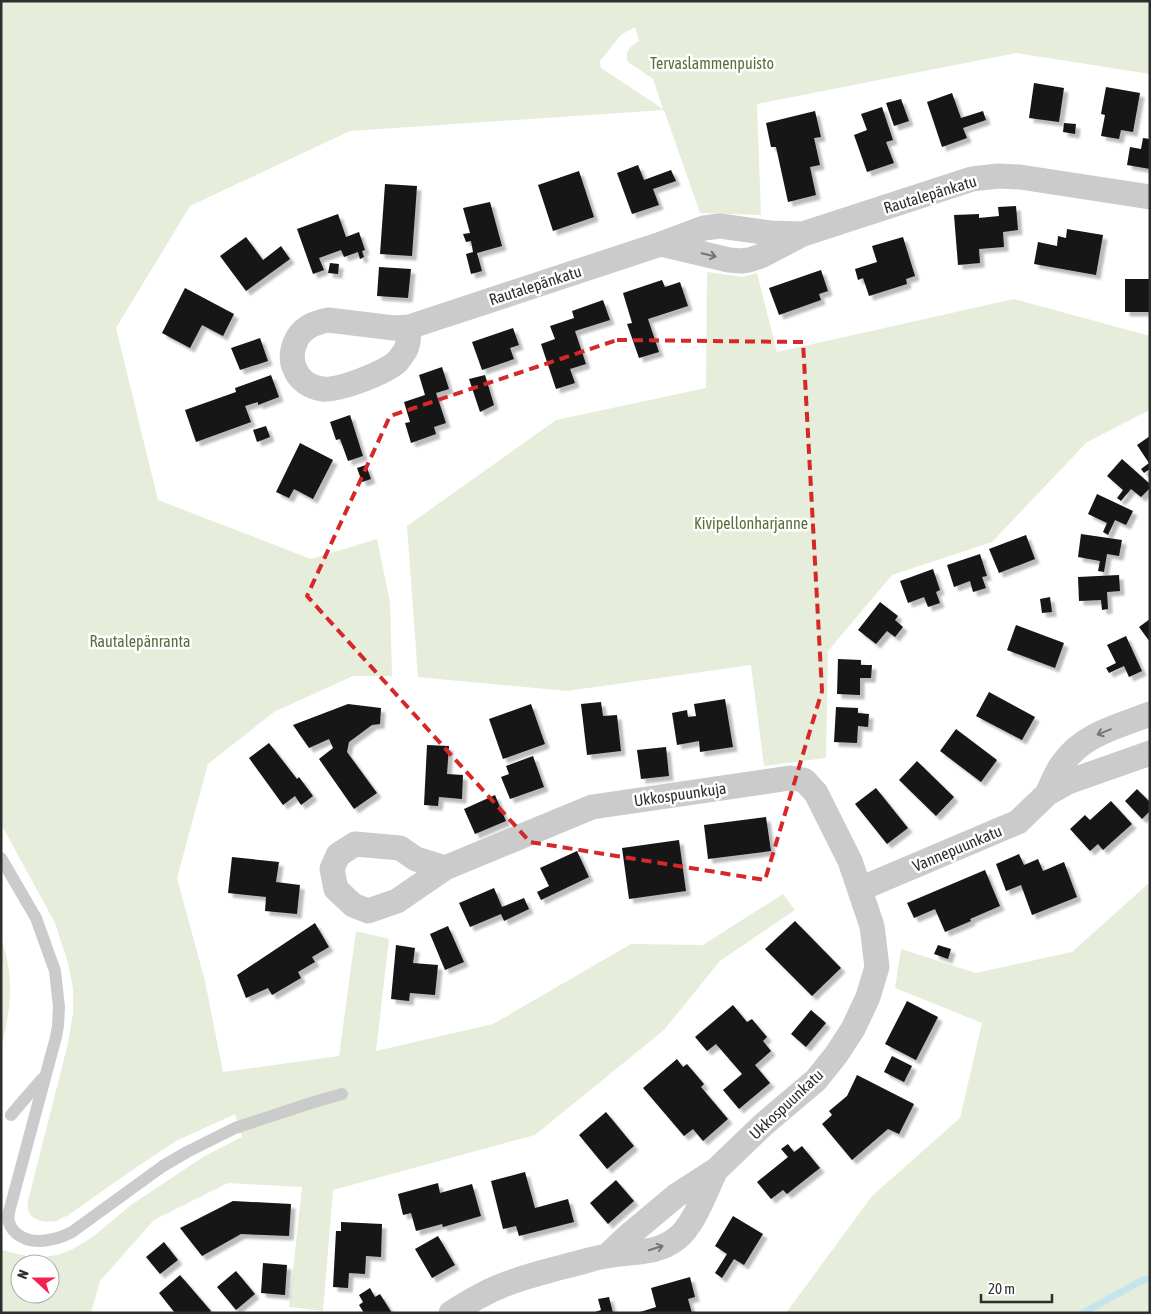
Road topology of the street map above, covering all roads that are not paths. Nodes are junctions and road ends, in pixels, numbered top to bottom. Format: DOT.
graph roads {
  1 [pos="1150,198"];
  2 [pos="409,327"];
  3 [pos="1150,714"];
  4 [pos="1150,753"];
  5 [pos="1047,794"];
  6 [pos="1,858"];
  7 [pos="445,868"];
  8 [pos="860,889"];
  9 [pos="45,1075"];
  10 [pos="342,1094"];
  11 [pos="11,1115"];
  12 [pos="716,1170"];
  13 [pos="4,1224"];
  14 [pos="608,1255"];
  15 [pos="451,1313"];
  1 -- 2 [label="street, Rautalepänkatu"];
  3 -- 5 [label="street, Vannepuunkatu, one-way"];
  4 -- 5 [label="street, Vannepuunkatu"];
  5 -- 8 [label="street, Vannepuunkatu"];
  6 -- 9 [label="lane"];
  7 -- 8 [label="street, Ukkospuunkuja"];
  8 -- 12 [label="street, Ukkospuunkatu"];
  9 -- 11 [label="lane"];
  9 -- 13 [label="lane"];
  10 -- 13 [label="lane"];
  12 -- 14 [label="street, Ukkospuunkatu"];
  14 -- 12 [label="street, Ukkospuunkatu, one-way"];
  14 -- 15 [label="street, Ukkospuunkatu"];
}
